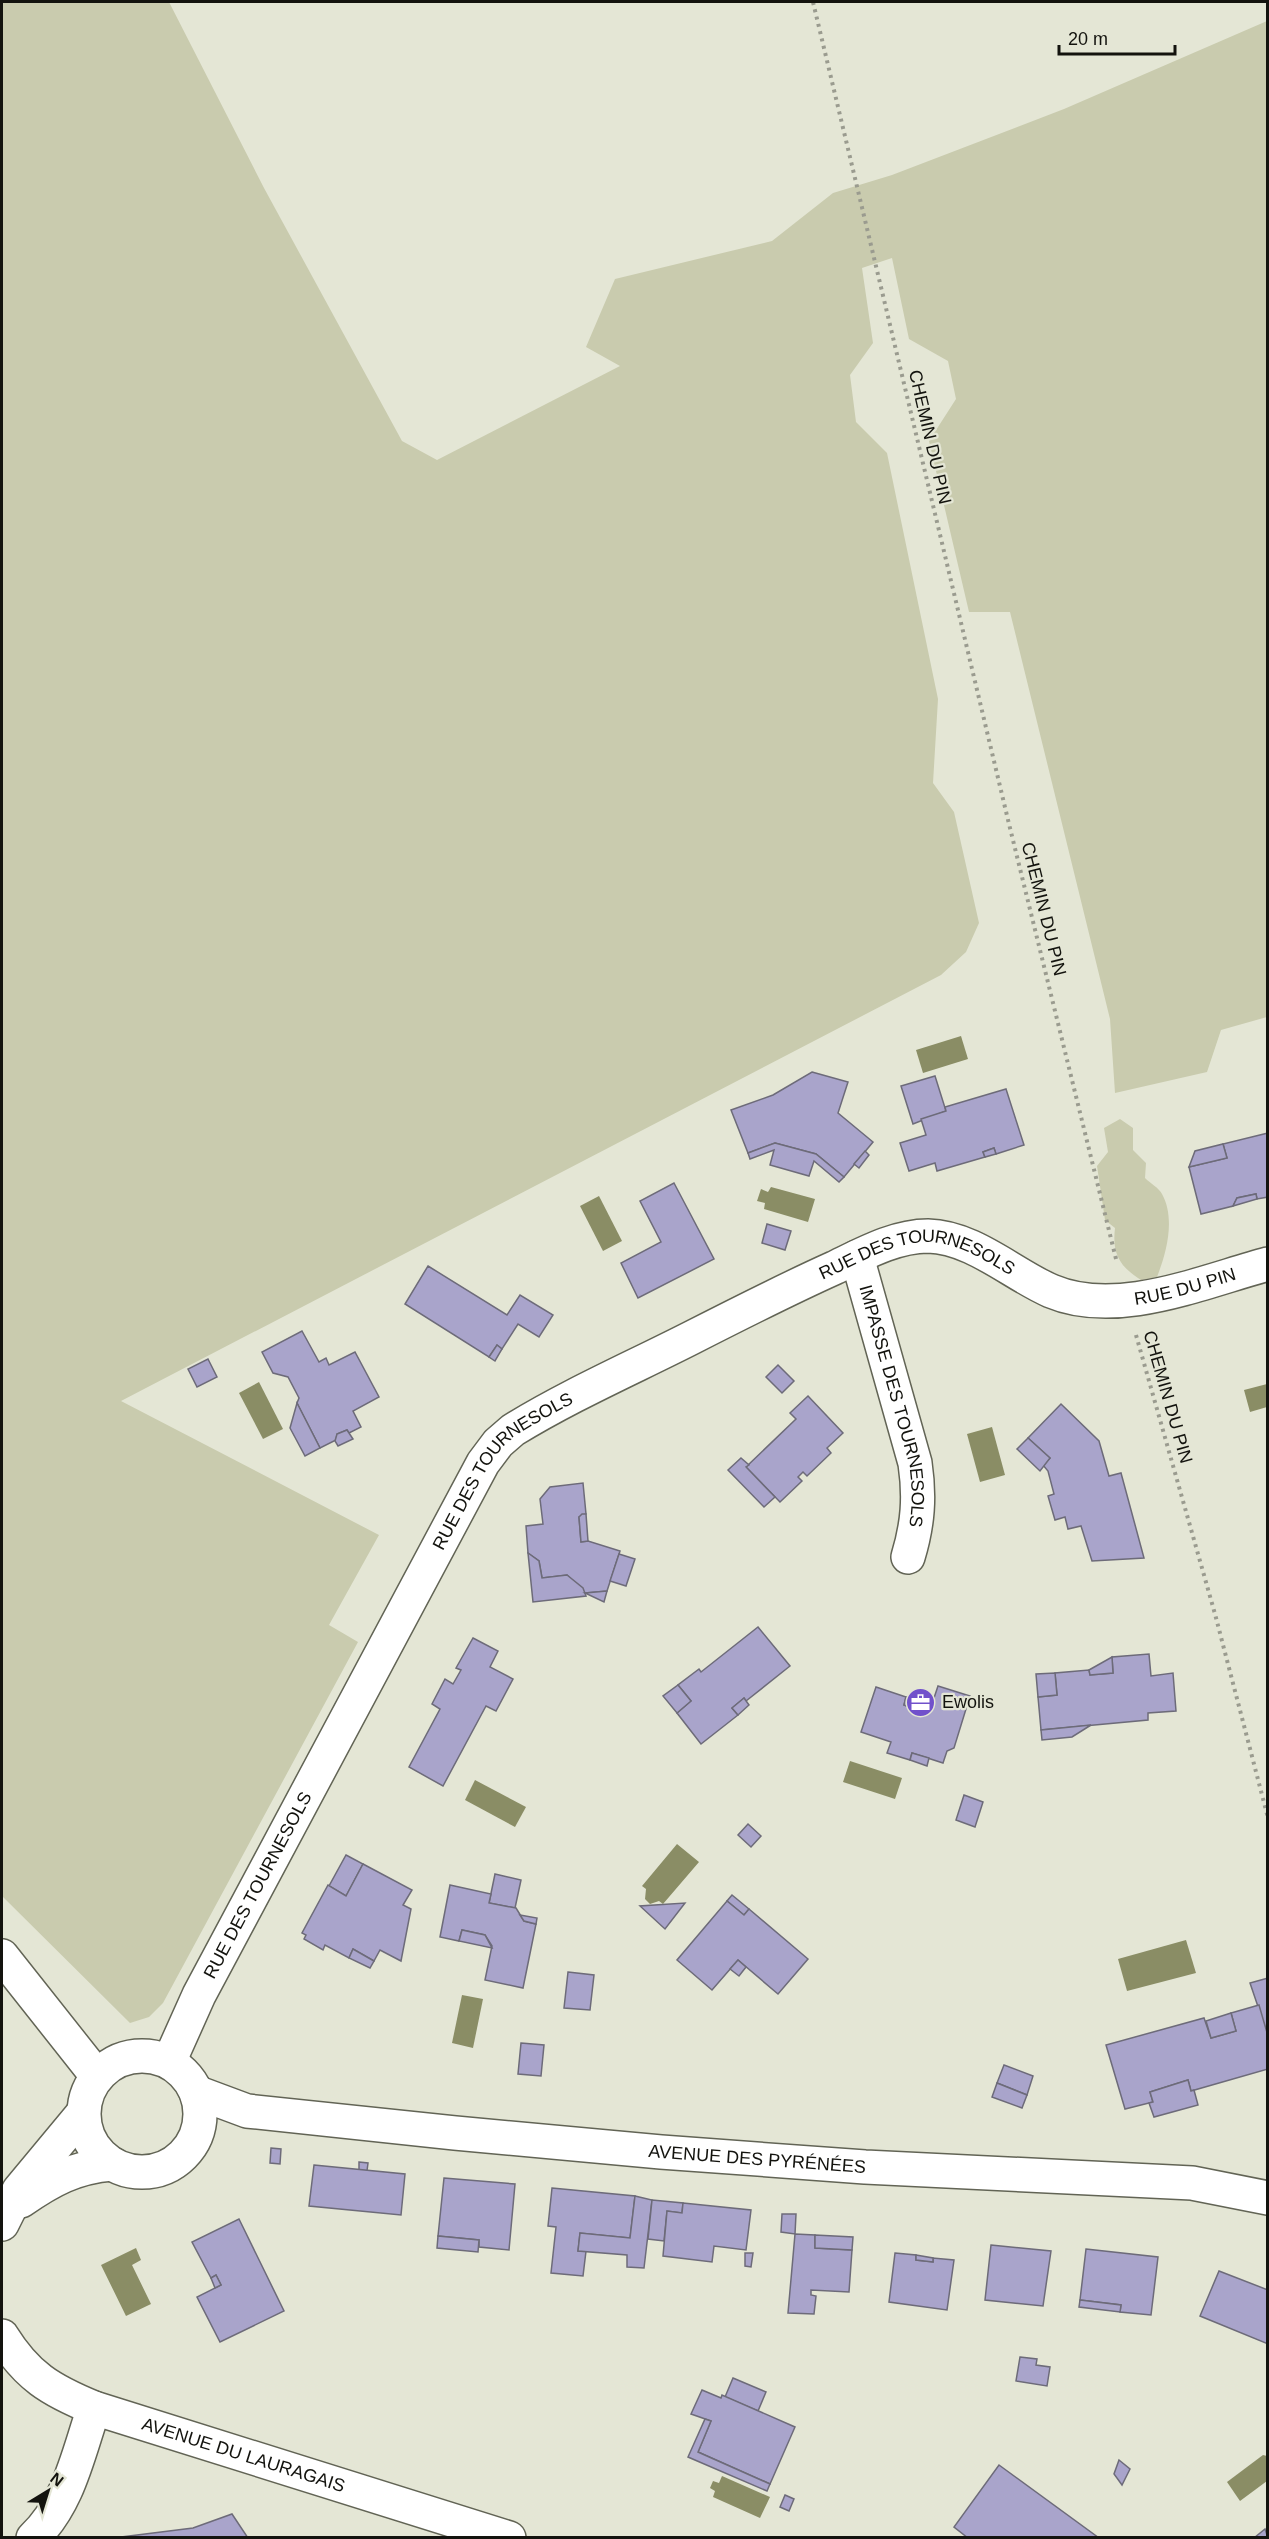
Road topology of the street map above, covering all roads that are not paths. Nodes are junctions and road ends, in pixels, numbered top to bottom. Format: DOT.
graph roads {
  1 [pos="857,1257"];
  2 [pos="1268,1264"];
  3 [pos="1113,1303"];
  4 [pos="908,1557"];
  5 [pos="2,1956"];
  6 [pos="169,2062"];
  7 [pos="97,2076"];
  8 [pos="196,2092"];
  9 [pos="247,2111"];
  10 [pos="83,2113"];
  11 [pos="197,2134"];
  12 [pos="112,2164"];
  13 [pos="1268,2198"];
  14 [pos="2,2222"];
  15 [pos="2,2336"];
  16 [pos="94,2408"];
  17 [pos="33,2538"];
  18 [pos="509,2538"];
  1 -- 3 [label="street, RUE DES TOURNESOLS"];
  1 -- 4 [label="street, IMPASSE DES TOURNESOLS"];
  1 -- 6 [label="street, RUE DES TOURNESOLS"];
  2 -- 3 [label="street, RUE DU PIN"];
  5 -- 7 [label="street"];
  6 -- 7 [label="street"];
  6 -- 8 [label="street"];
  7 -- 10 [label="street"];
  8 -- 9 [label="street, AVENUE DES PYRÉNÉES"];
  8 -- 11 [label="street"];
  9 -- 11 [label="street, AVENUE DES PYRÉNÉES"];
  9 -- 13 [label="street, AVENUE DES PYRÉNÉES"];
  10 -- 12 [label="street"];
  10 -- 14 [label="street"];
  11 -- 12 [label="street"];
  12 -- 14 [label="street"];
  15 -- 16 [label="street, AVENUE DU LAURAGAIS"];
  16 -- 17 [label="street"];
  16 -- 18 [label="street, AVENUE DU LAURAGAIS"];
}
